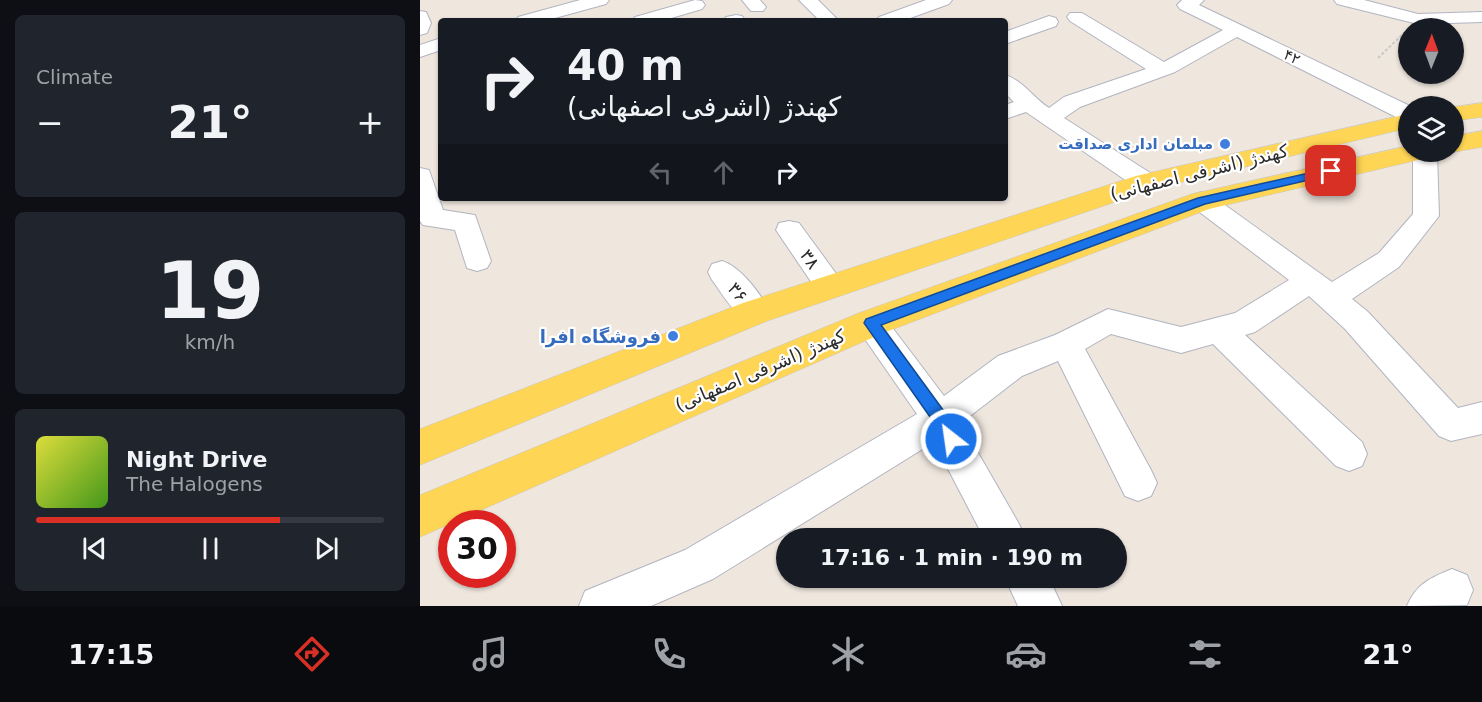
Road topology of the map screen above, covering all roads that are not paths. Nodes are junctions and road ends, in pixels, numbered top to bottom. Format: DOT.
graph roads {
  1 [pos="600,0"];
  2 [pos="640,0"];
  3 [pos="808,0"];
  4 [pos="943,0"];
  5 [pos="1195,0"];
  6 [pos="1343,0"];
  7 [pos="696,5"];
  8 [pos="887,15"];
  9 [pos="420,16"];
  10 [pos="1076,17"];
  11 [pos="1482,17"];
  12 [pos="535,18"];
  13 [pos="644,18"];
  14 [pos="652,18"];
  15 [pos="827,18"];
  16 [pos="1049,22"];
  17 [pos="420,29"];
  18 [pos="1237,30"];
  19 [pos="1008,37"];
  20 [pos="438,45"];
  21 [pos="420,51"];
  22 [pos="1162,70"];
  23 [pos="1008,84"];
  24 [pos="1028,104"];
  25 [pos="1398,108"];
  26 [pos="1482,110"];
  27 [pos="1008,111"];
  28 [pos="1464,113"];
  29 [pos="1049,118"];
  30 [pos="1398,123"];
  31 [pos="1482,139"];
  32 [pos="1464,142"];
  33 [pos="1398,156"];
  34 [pos="1425,162"];
  35 [pos="438,164"];
  36 [pos="420,170"];
  37 [pos="420,177"];
  38 [pos="1146,182"];
  39 [pos="1202,201"];
  40 [pos="789,230"];
  41 [pos="477,261"];
  42 [pos="722,272"];
  43 [pos="830,287"];
  44 [pos="1320,289"];
  45 [pos="755,312"];
  46 [pos="871,323"];
  47 [pos="1219,330"];
  48 [pos="1066,344"];
  49 [pos="1482,418"];
  50 [pos="940,419"];
  51 [pos="420,447"];
  52 [pos="1349,454"];
  53 [pos="1138,483"];
  54 [pos="420,516"];
  55 [pos="1000,528"];
  56 [pos="1031,588"];
  57 [pos="600,606"];
  58 [pos="1041,606"];
  1 -- 12 [label="street"];
  2 -- 13 [label="street"];
  3 -- 15 [label="street"];
  4 -- 8 [label="street"];
  5 -- 18 [label="street, ۴۲"];
  6 -- 11 [label="street"];
  7 -- 14 [label="street"];
  9 -- 17 [label="street"];
  10 -- 22 [label="street"];
  16 -- 19 [label="street"];
  18 -- 22 [label="street"];
  18 -- 25 [label="street, ۴۲"];
  20 -- 21 [label="street"];
  22 -- 29 [label="street"];
  23 -- 24 [label="street"];
  24 -- 27 [label="street"];
  24 -- 29 [label="street"];
  26 -- 28 [label="main road"];
  29 -- 38 [label="street"];
  30 -- 38 [label="main road, کهندژ (اشرفی اصفهانی)"];
  31 -- 32 [label="main road"];
  33 -- 39 [label="main road, کهندژ (اشرفی اصفهانی)"];
  34 -- 44 [label="street"];
  35 -- 36 [label="street"];
  37 -- 41 [label="street"];
  38 -- 43 [label="main road, کهندژ (اشرفی اصفهانی)"];
  39 -- 44 [label="street"];
  39 -- 46 [label="main road, کهندژ (اشرفی اصفهانی)"];
  40 -- 43 [label="street, ۳۸"];
  42 -- 45 [label="street, ۳۶"];
  43 -- 45 [label="main road, کهندژ (اشرفی اصفهانی)"];
  44 -- 47 [label="street"];
  44 -- 49 [label="street"];
  45 -- 51 [label="main road, کهندژ (اشرفی اصفهانی)"];
  46 -- 50 [label="street"];
  46 -- 54 [label="main road, کهندژ (اشرفی اصفهانی)"];
  47 -- 48 [label="street"];
  47 -- 52 [label="street"];
  48 -- 50 [label="street"];
  48 -- 53 [label="street"];
  50 -- 55 [label="street"];
  50 -- 57 [label="street"];
  56 -- 58 [label="street"];
}
